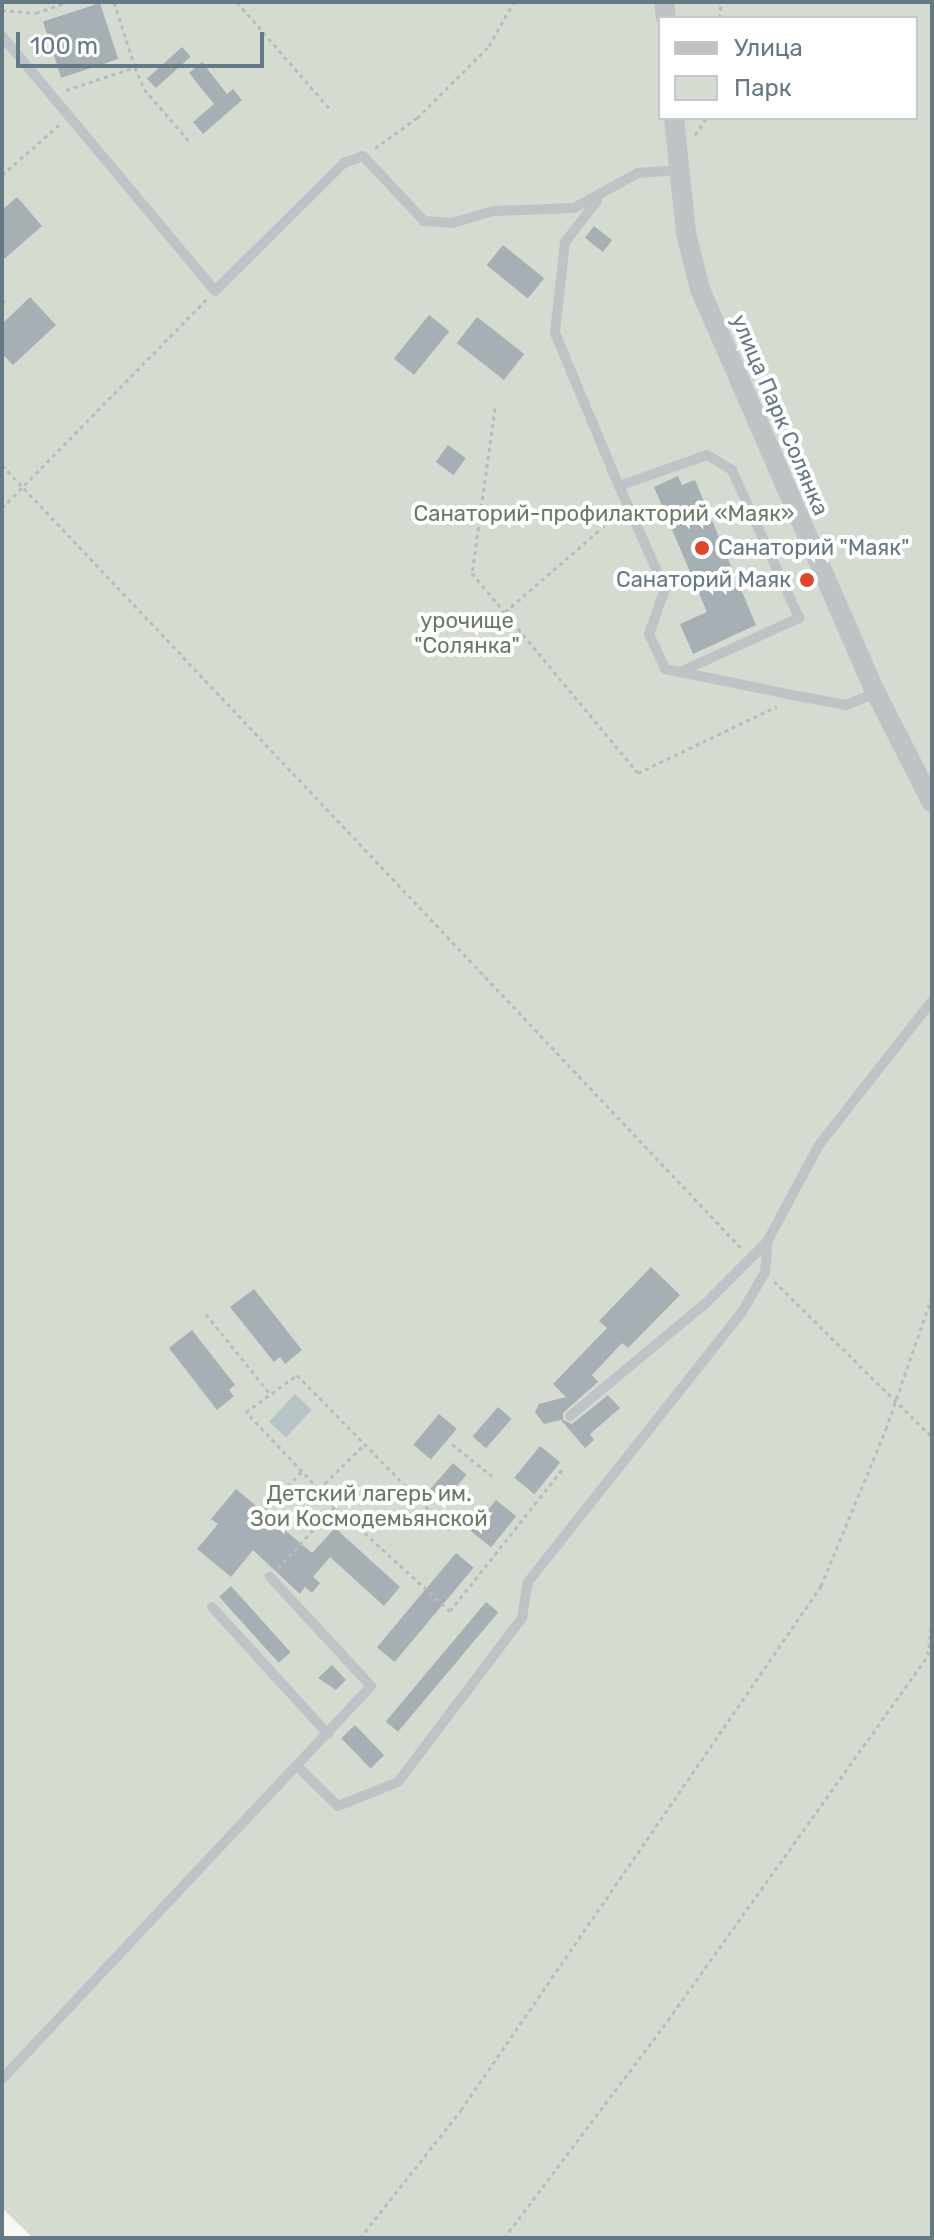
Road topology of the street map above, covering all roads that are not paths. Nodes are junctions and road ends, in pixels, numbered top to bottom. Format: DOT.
graph roads {
  1 [pos="2,36"];
  2 [pos="674,120"];
  3 [pos="678,170"];
  4 [pos="600,198"];
  5 [pos="619,486"];
  6 [pos="680,672"];
  7 [pos="876,693"];
  8 [pos="932,803"];
  9 [pos="932,1001"];
  10 [pos="768,1240"];
  11 [pos="570,1416"];
  12 [pos="270,1577"];
  13 [pos="212,1607"];
  14 [pos="328,1734"];
  15 [pos="298,1767"];
  16 [pos="2,2079"];
  1 -- 4 [label="lane"];
  2 -- 3 [label="street, улица Парк Солянка"];
  3 -- 4 [label="lane"];
  3 -- 7 [label="street, улица Парк Солянка"];
  4 -- 5 [label="lane"];
  5 -- 6 [label="lane"];
  5 -- 6 [label="lane"];
  6 -- 7 [label="lane"];
  7 -- 8 [label="street, улица Парк Солянка"];
  9 -- 10 [label="lane"];
  10 -- 11 [label="lane"];
  10 -- 15 [label="lane"];
  12 -- 14 [label="lane"];
  13 -- 14 [label="lane"];
  14 -- 15 [label="lane"];
  15 -- 16 [label="lane"];
}
